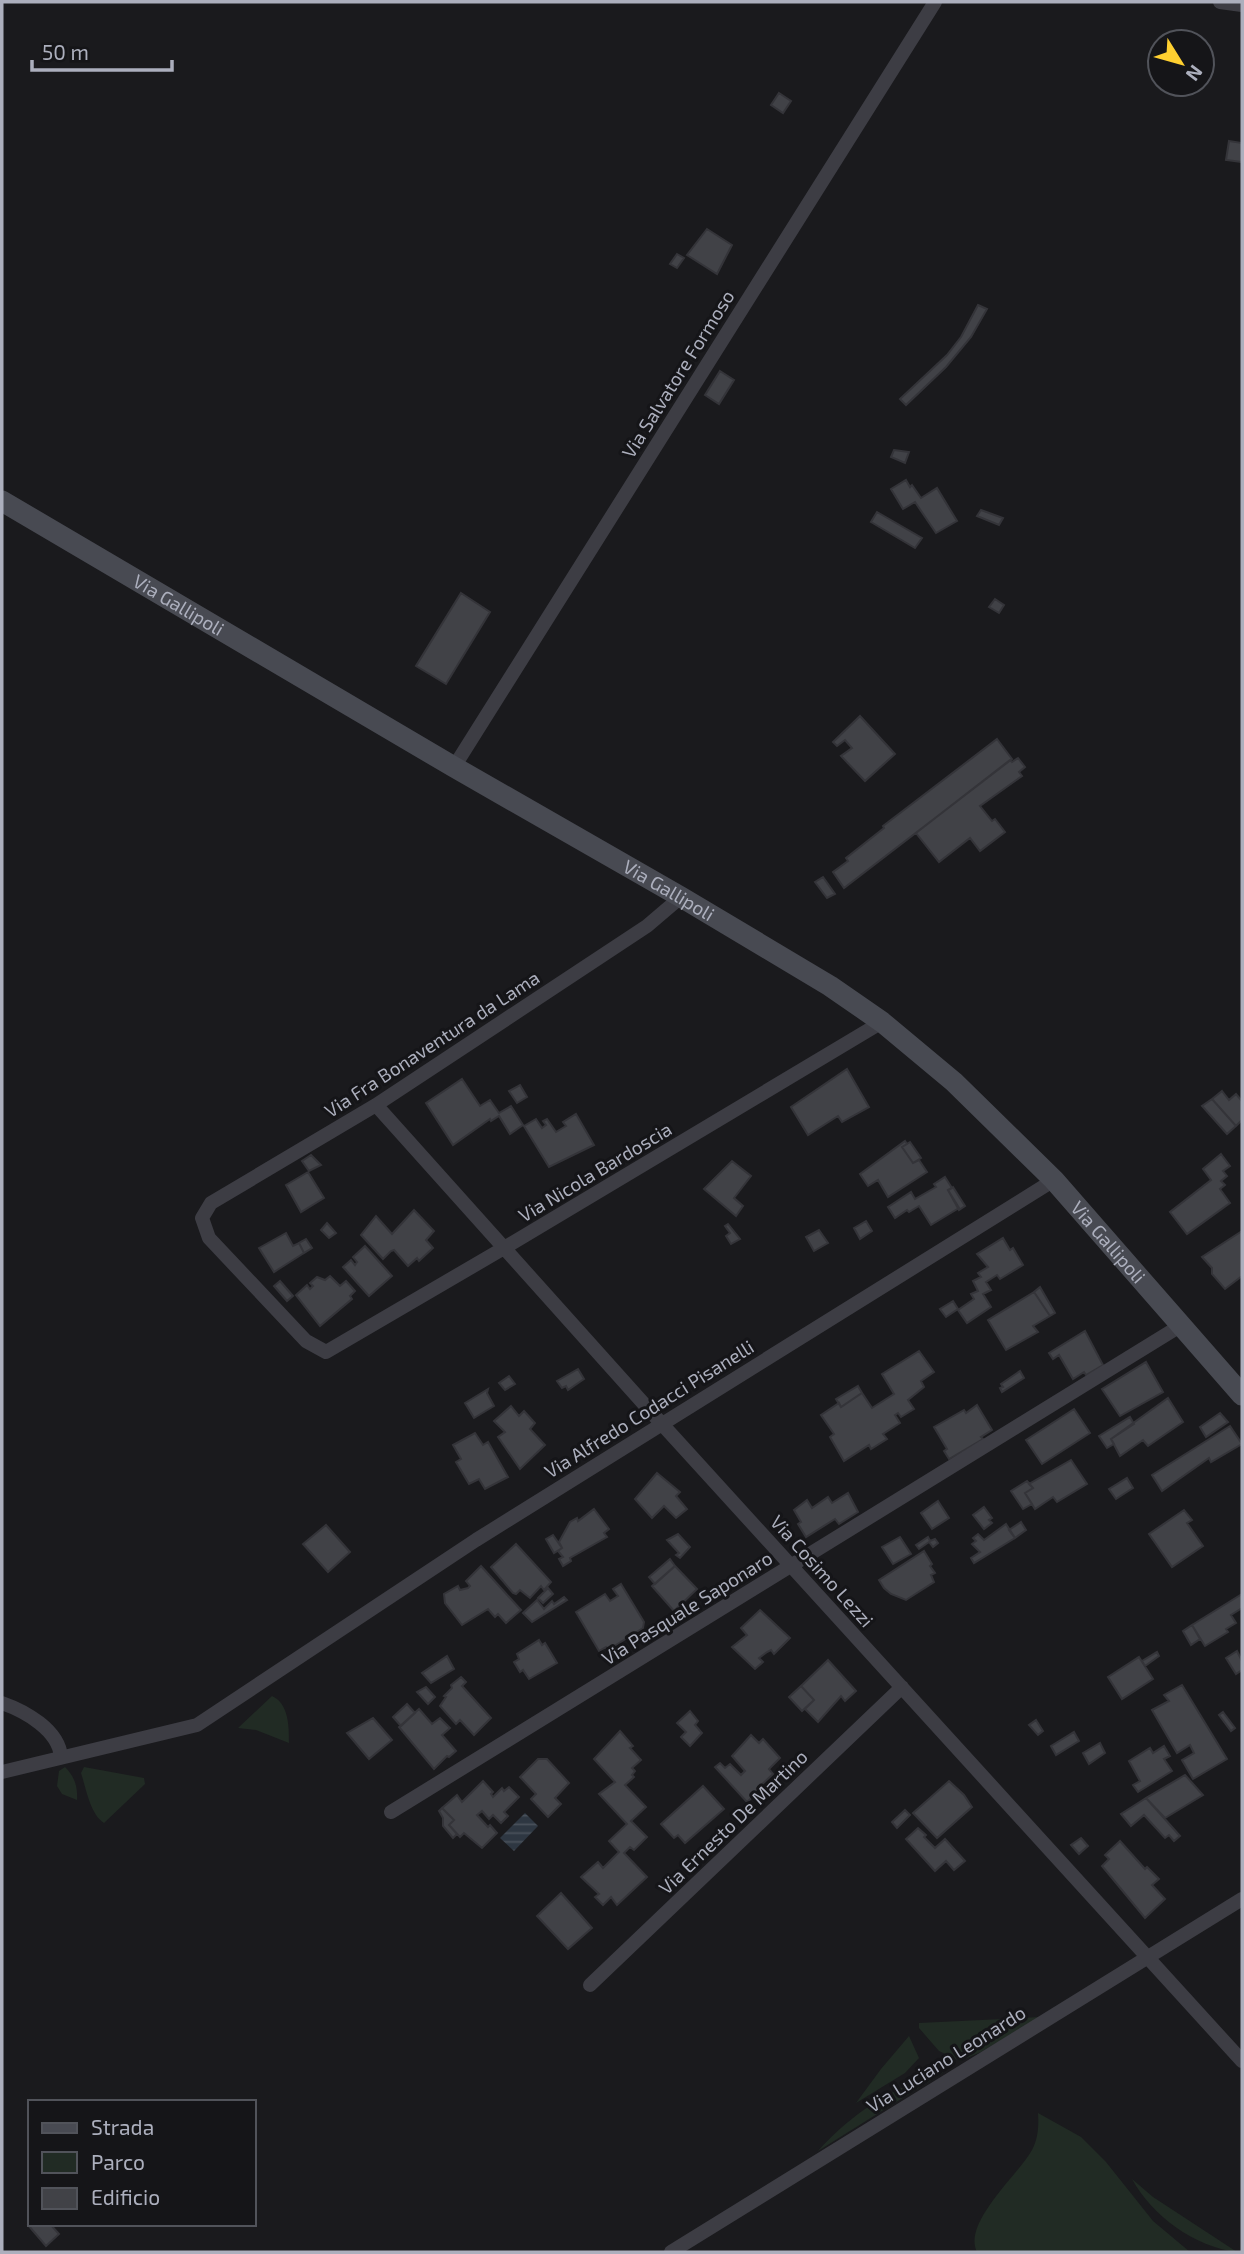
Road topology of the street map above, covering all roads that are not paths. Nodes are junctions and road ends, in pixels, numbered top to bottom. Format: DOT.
graph roads {
  1 [pos="935,2"];
  2 [pos="1220,2"];
  3 [pos="1242,5"];
  4 [pos="2,501"];
  5 [pos="454,767"];
  6 [pos="681,897"];
  7 [pos="882,1022"];
  8 [pos="376,1105"];
  9 [pos="1054,1180"];
  10 [pos="504,1248"];
  11 [pos="1181,1326"];
  12 [pos="326,1352"];
  13 [pos="1242,1395"];
  14 [pos="661,1423"];
  15 [pos="792,1566"];
  16 [pos="902,1687"];
  17 [pos="2,1703"];
  18 [pos="61,1757"];
  19 [pos="2,1772"];
  20 [pos="391,1812"];
  21 [pos="1242,1899"];
  22 [pos="1148,1958"];
  23 [pos="590,1985"];
  24 [pos="1242,2061"];
  25 [pos="671,2252"];
  1 -- 5 [label="street, Via Salvatore Formoso"];
  2 -- 3 [label="street"];
  4 -- 5 [label="main road, Via Gallipoli"];
  5 -- 6 [label="main road, Via Gallipoli"];
  6 -- 7 [label="main road, Via Gallipoli"];
  6 -- 8 [label="street, Via Fra Bonaventura da Lama"];
  7 -- 9 [label="main road, Via Gallipoli"];
  7 -- 10 [label="street, Via Nicola Bardoscia"];
  8 -- 10 [label="street, Via Cosimo Lezzi"];
  8 -- 12 [label="street, Via Fra Bonaventura da Lama"];
  9 -- 11 [label="main road, Via Gallipoli"];
  9 -- 14 [label="street, Via Alfredo Codacci Pisanelli"];
  10 -- 12 [label="street, Via Nicola Bardoscia"];
  10 -- 14 [label="street, Via Cosimo Lezzi"];
  11 -- 13 [label="main road, Via Gallipoli"];
  11 -- 15 [label="street, Via Pasquale Saponaro"];
  14 -- 15 [label="street, Via Cosimo Lezzi"];
  14 -- 18 [label="street, Via Alfredo Codacci Pisanelli"];
  15 -- 16 [label="street, Via Cosimo Lezzi"];
  15 -- 20 [label="street, Via Pasquale Saponaro"];
  16 -- 22 [label="street, Via Cosimo Lezzi"];
  16 -- 23 [label="street, Via Ernesto De Martino"];
  17 -- 18 [label="street"];
  18 -- 19 [label="street, Via Alfredo Codacci Pisanelli"];
  21 -- 22 [label="street, Via Luciano Leonardo"];
  22 -- 24 [label="street, Via Cosimo Lezzi"];
  22 -- 25 [label="street, Via Luciano Leonardo"];
}
